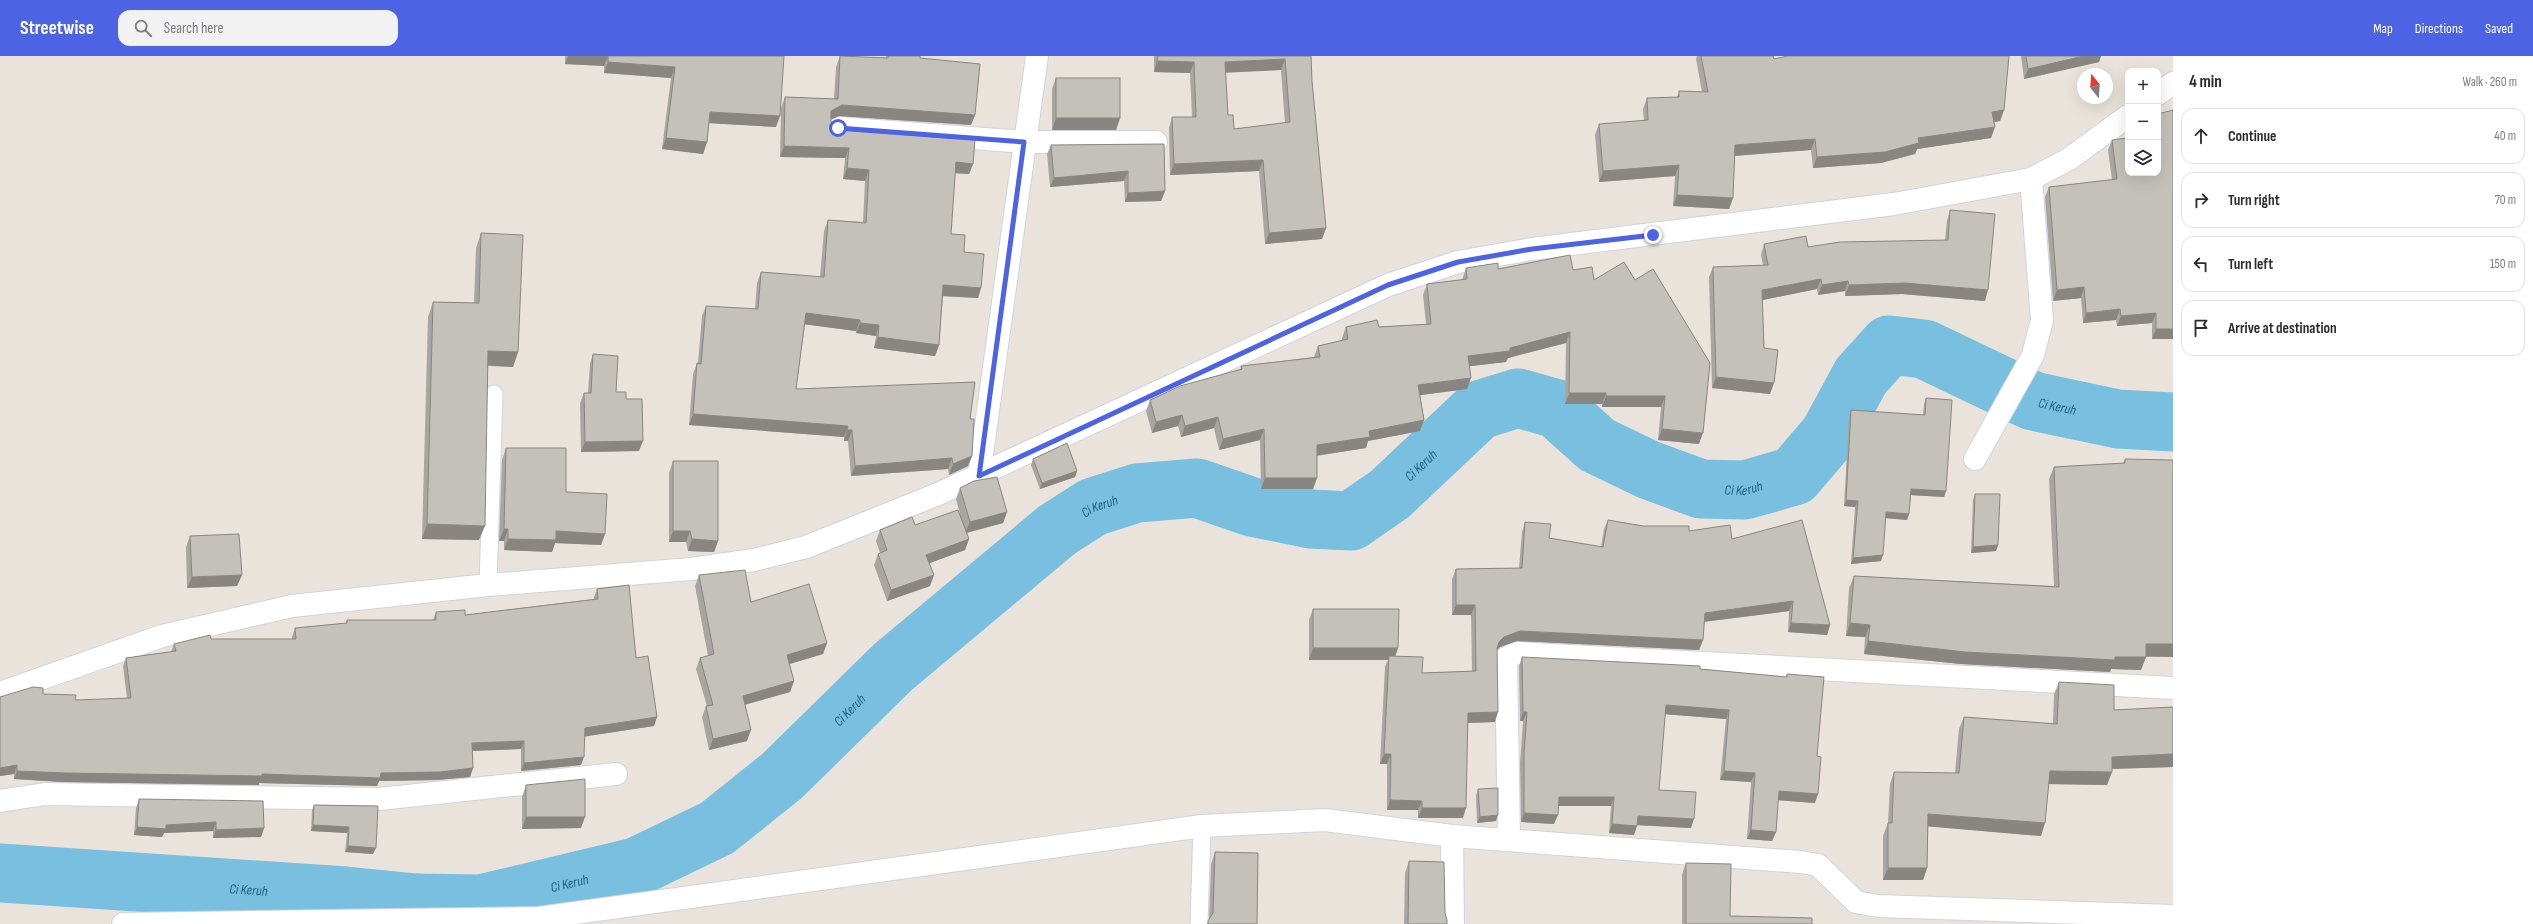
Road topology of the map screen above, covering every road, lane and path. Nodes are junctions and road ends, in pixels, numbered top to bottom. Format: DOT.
graph roads {
  1 [pos="1037,56"];
  2 [pos="2173,83"];
  3 [pos="2161,92"];
  4 [pos="2125,118"];
  5 [pos="838,128"];
  6 [pos="1024,142"];
  7 [pos="1156,142"];
  8 [pos="2031,179"];
  9 [pos="494,394"];
  10 [pos="1976,459"];
  11 [pos="979,476"];
  12 [pos="488,584"];
  13 [pos="2173,688"];
  14 [pos="0,693"];
  15 [pos="616,774"];
  16 [pos="0,801"];
  17 [pos="1202,826"];
  18 [pos="1452,836"];
  19 [pos="1508,840"];
  20 [pos="2173,916"];
  21 [pos="128,924"];
  22 [pos="1199,924"];
  23 [pos="1453,924"];
  1 -- 6 [label="street"];
  2 -- 3 [label="street"];
  4 -- 8 [label="street"];
  5 -- 6 [label="street"];
  6 -- 7 [label="street"];
  6 -- 11 [label="street"];
  8 -- 10 [label="street"];
  8 -- 11 [label="street"];
  9 -- 12 [label="lane"];
  11 -- 12 [label="street"];
  12 -- 14 [label="street"];
  13 -- 19 [label="street"];
  15 -- 16 [label="street"];
  17 -- 18 [label="street"];
  17 -- 21 [label="street"];
  17 -- 22 [label="lane"];
  18 -- 19 [label="street"];
  18 -- 23 [label="street"];
  19 -- 20 [label="street"];
}
